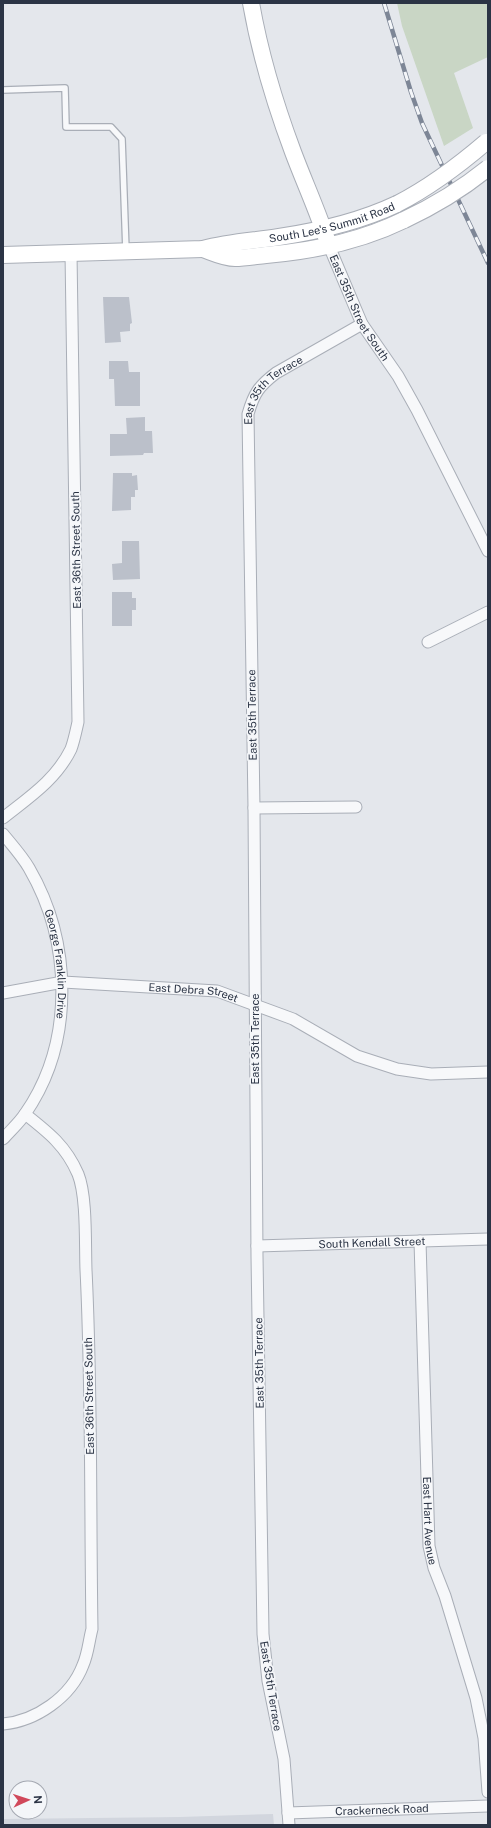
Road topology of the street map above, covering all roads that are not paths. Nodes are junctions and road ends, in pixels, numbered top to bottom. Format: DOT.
graph roads {
  1 [pos="251,3"];
  2 [pos="3,90"];
  3 [pos="487,142"];
  4 [pos="488,168"];
  5 [pos="324,229"];
  6 [pos="329,246"];
  7 [pos="204,248"];
  8 [pos="126,251"];
  9 [pos="71,253"];
  10 [pos="3,255"];
  11 [pos="362,324"];
  12 [pos="488,551"];
  13 [pos="488,612"];
  14 [pos="428,642"];
  15 [pos="356,807"];
  16 [pos="254,808"];
  17 [pos="3,818"];
  18 [pos="3,834"];
  19 [pos="63,982"];
  20 [pos="3,993"];
  21 [pos="255,1004"];
  22 [pos="488,1072"];
  23 [pos="25,1114"];
  24 [pos="3,1139"];
  25 [pos="488,1239"];
  26 [pos="420,1241"];
  27 [pos="257,1246"];
  28 [pos="3,1724"];
  29 [pos="488,1792"];
  30 [pos="488,1806"];
  31 [pos="288,1813"];
  32 [pos="289,1825"];
  1 -- 5 [label="main road, East 35th Street South"];
  2 -- 8 [label="lane"];
  3 -- 5 [label="main road, South Lee's Summit Road, bridge"];
  4 -- 6 [label="main road, South Lee's Summit Road, bridge"];
  5 -- 6 [label="main road, East 35th Street South"];
  5 -- 7 [label="main road, South Lee's Summit Road"];
  6 -- 7 [label="main road, South Lee's Summit Road"];
  6 -- 11 [label="street, East 35th Street South"];
  7 -- 8 [label="main road, South Lee's Summit Road"];
  8 -- 9 [label="main road, South Lee's Summit Road"];
  9 -- 10 [label="main road, South Lee's Summit Road"];
  9 -- 17 [label="street, East 36th Street South"];
  11 -- 12 [label="street, East 35th Street South"];
  11 -- 16 [label="street, East 35th Terrace"];
  13 -- 14 [label="street"];
  15 -- 16 [label="street"];
  16 -- 21 [label="street, East 35th Terrace"];
  18 -- 19 [label="street, George Franklin Drive"];
  19 -- 20 [label="street, East Debra Street"];
  19 -- 21 [label="street, East Debra Street"];
  19 -- 23 [label="street, George Franklin Drive"];
  21 -- 22 [label="street, East Debra Street"];
  21 -- 27 [label="street, East 35th Terrace"];
  23 -- 24 [label="street, George Franklin Drive"];
  23 -- 28 [label="street, East 36th Street South"];
  25 -- 26 [label="street, South Kendall Street"];
  26 -- 27 [label="street, South Kendall Street"];
  26 -- 29 [label="street, East Hart Avenue"];
  27 -- 31 [label="street, East 35th Terrace"];
  30 -- 31 [label="street, Crackerneck Road"];
  31 -- 32 [label="street"];
}
